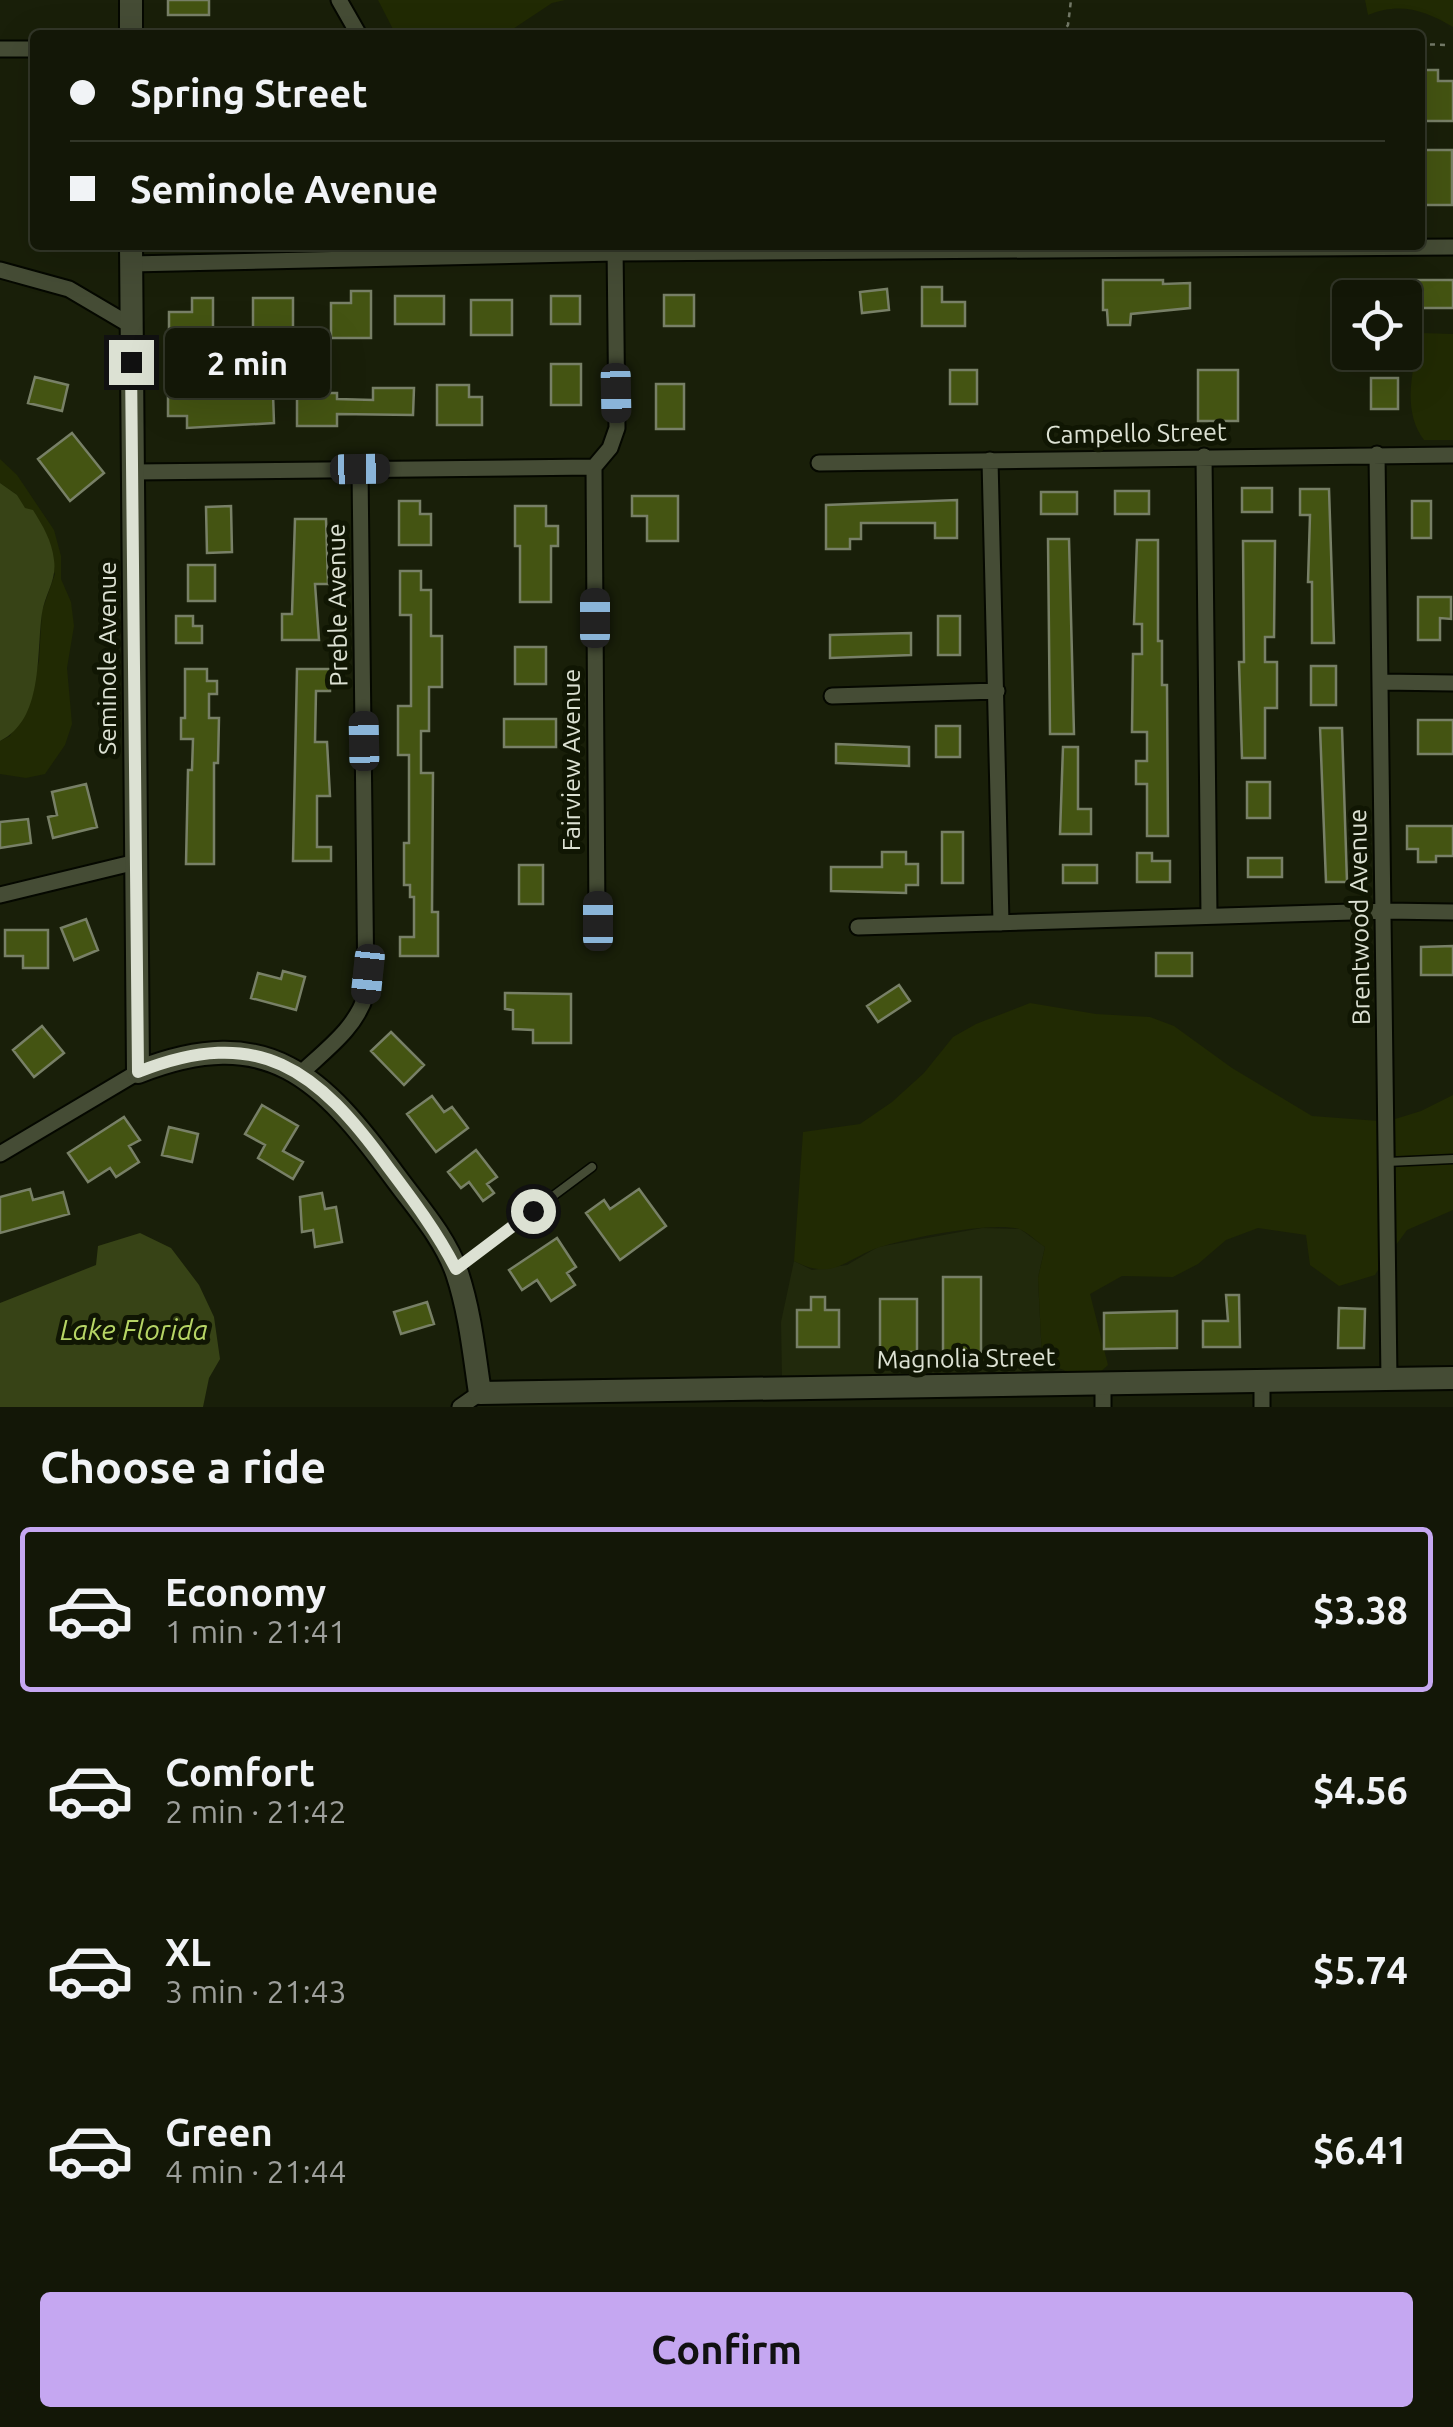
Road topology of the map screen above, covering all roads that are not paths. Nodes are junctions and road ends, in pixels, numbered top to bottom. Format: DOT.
graph roads {
  1 [pos="131,0"];
  2 [pos="338,0"];
  3 [pos="131,30"];
  4 [pos="356,30"];
  5 [pos="0,49"];
  6 [pos="30,49"];
  7 [pos="1425,247"];
  8 [pos="1453,247"];
  9 [pos="518,250"];
  10 [pos="615,250"];
  11 [pos="131,254"];
  12 [pos="0,270"];
  13 [pos="130,325"];
  14 [pos="1376,454"];
  15 [pos="1453,455"];
  16 [pos="1204,456"];
  17 [pos="990,460"];
  18 [pos="819,463"];
  19 [pos="594,467"];
  20 [pos="360,469"];
  21 [pos="134,472"];
  22 [pos="1380,682"];
  23 [pos="1453,683"];
  24 [pos="997,690"];
  25 [pos="832,696"];
  26 [pos="136,862"];
  27 [pos="0,894"];
  28 [pos="1385,911"];
  29 [pos="1453,912"];
  30 [pos="1209,916"];
  31 [pos="598,921"];
  32 [pos="1001,923"];
  33 [pos="858,927"];
  34 [pos="138,1072"];
  35 [pos="299,1075"];
  36 [pos="0,1154"];
  37 [pos="1453,1158"];
  38 [pos="1387,1162"];
  39 [pos="592,1167"];
  40 [pos="456,1269"];
  41 [pos="1453,1378"];
  42 [pos="1389,1379"];
  43 [pos="1262,1382"];
  44 [pos="1103,1395"];
  45 [pos="991,1396"];
  46 [pos="470,1400"];
  47 [pos="534,1400"];
  48 [pos="1262,1407"];
  1 -- 3 [label="street"];
  2 -- 4 [label="street"];
  5 -- 6 [label="street"];
  7 -- 8 [label="street"];
  9 -- 11 [label="street"];
  10 -- 19 [label="street, Fairview Avenue"];
  11 -- 13 [label="street, Seminole Avenue"];
  12 -- 13 [label="street"];
  13 -- 21 [label="street, Seminole Avenue"];
  14 -- 15 [label="street, Campello Street"];
  14 -- 16 [label="street, Campello Street"];
  14 -- 22 [label="street, Brentwood Avenue"];
  16 -- 17 [label="street, Campello Street"];
  16 -- 30 [label="street"];
  17 -- 18 [label="street, Campello Street"];
  17 -- 24 [label="street"];
  19 -- 20 [label="street"];
  19 -- 31 [label="street, Fairview Avenue"];
  20 -- 21 [label="street"];
  20 -- 35 [label="street, Preble Avenue"];
  21 -- 26 [label="street, Seminole Avenue"];
  22 -- 23 [label="street"];
  22 -- 28 [label="street, Brentwood Avenue"];
  24 -- 25 [label="street"];
  24 -- 32 [label="street"];
  26 -- 27 [label="street"];
  26 -- 34 [label="street, Seminole Avenue"];
  28 -- 29 [label="street"];
  28 -- 30 [label="street"];
  28 -- 38 [label="street, Brentwood Avenue"];
  30 -- 32 [label="street"];
  32 -- 33 [label="street"];
  34 -- 35 [label="street"];
  34 -- 36 [label="street"];
  35 -- 40 [label="street"];
  37 -- 38 [label="lane"];
  38 -- 42 [label="street, Brentwood Avenue"];
  39 -- 40 [label="lane"];
  40 -- 46 [label="street"];
  41 -- 42 [label="street, Magnolia Street"];
  42 -- 43 [label="street, Magnolia Street"];
  43 -- 44 [label="street, Magnolia Street"];
  43 -- 48 [label="street"];
  44 -- 45 [label="street, Magnolia Street"];
  45 -- 47 [label="street, Magnolia Street"];
  46 -- 47 [label="street, Magnolia Street"];
}
